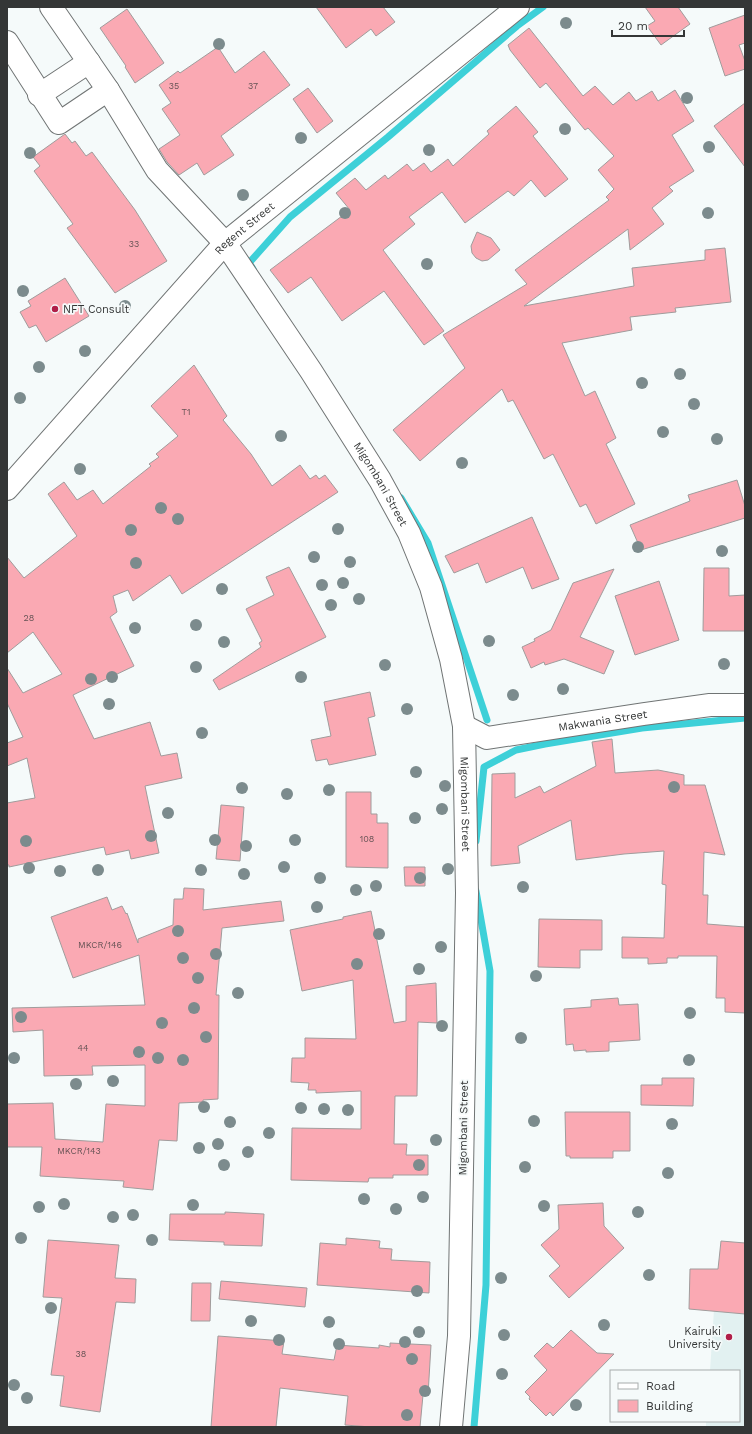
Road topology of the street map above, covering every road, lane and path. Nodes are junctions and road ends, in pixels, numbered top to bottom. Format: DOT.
graph roads {
  1 [pos="51,7"];
  2 [pos="518,7"];
  3 [pos="7,42"];
  4 [pos="89,62"];
  5 [pos="108,90"];
  6 [pos="39,95"];
  7 [pos="225,243"];
  8 [pos="7,489"];
  9 [pos="745,704"];
  10 [pos="464,726"];
  11 [pos="451,1427"];
  1 -- 4 [label="main road, Migombani Street"];
  2 -- 7 [label="main road, Regent Street"];
  3 -- 6 [label="main road"];
  4 -- 5 [label="main road, Migombani Street"];
  4 -- 6 [label="main road"];
  5 -- 6 [label="main road"];
  5 -- 7 [label="main road, Migombani Street"];
  7 -- 8 [label="main road, Regent Street"];
  7 -- 10 [label="main road, Migombani Street"];
  9 -- 10 [label="main road, Makwania Street"];
  10 -- 11 [label="main road, Migombani Street"];
}
